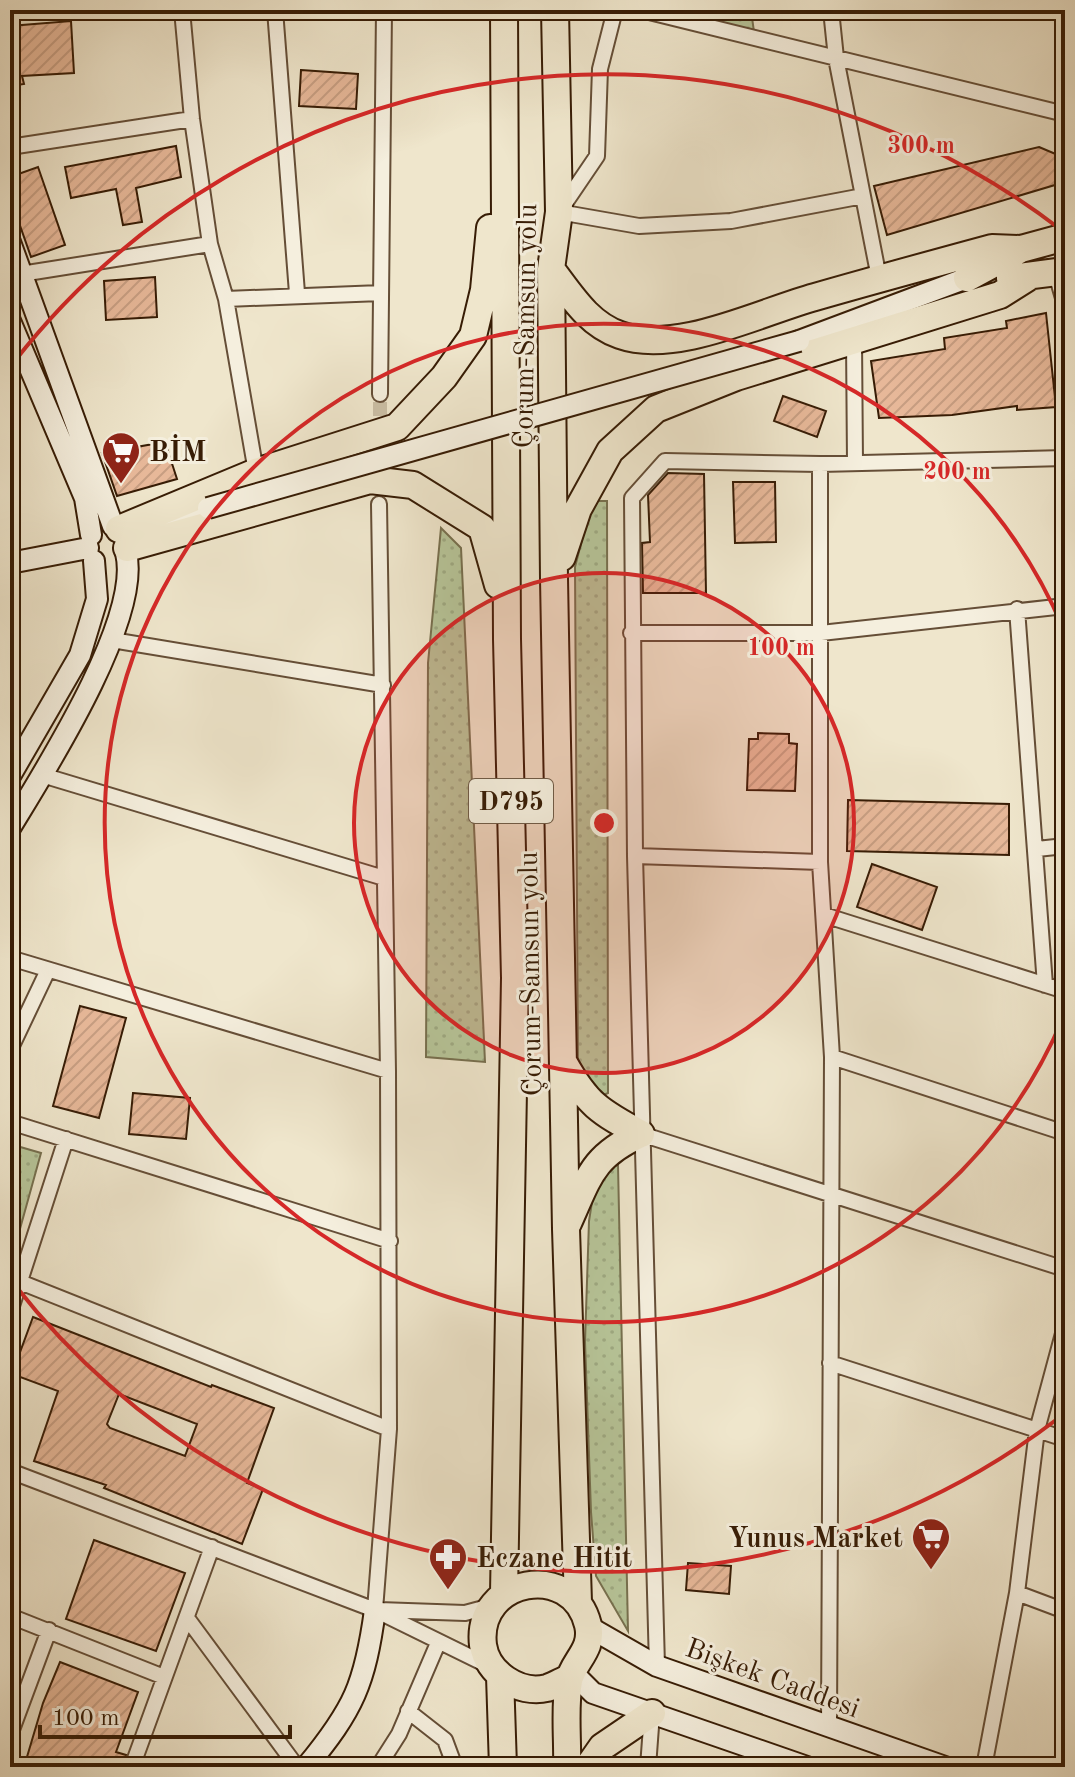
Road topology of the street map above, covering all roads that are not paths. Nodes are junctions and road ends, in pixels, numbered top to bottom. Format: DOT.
graph roads {
  1 [pos="182,10"];
  2 [pos="275,10"];
  3 [pos="384,10"];
  4 [pos="504,10"];
  5 [pos="555,10"];
  6 [pos="615,10"];
  7 [pos="641,10"];
  8 [pos="831,10"];
  9 [pos="836,58"];
  10 [pos="504,73"];
  11 [pos="1063,117"];
  12 [pos="192,119"];
  13 [pos="10,147"];
  14 [pos="863,196"];
  15 [pos="559,212"];
  16 [pos="1065,237"];
  17 [pos="10,242"];
  18 [pos="210,244"];
  19 [pos="1021,249"];
  20 [pos="551,269"];
  21 [pos="1060,272"];
  22 [pos="21,274"];
  23 [pos="879,278"];
  24 [pos="967,278"];
  25 [pos="1027,278"];
  26 [pos="297,293"];
  27 [pos="381,293"];
  28 [pos="226,299"];
  29 [pos="1065,305"];
  30 [pos="10,324"];
  31 [pos="854,340"];
  32 [pos="380,394"];
  33 [pos="1065,458"];
  34 [pos="855,463"];
  35 [pos="820,464"];
  36 [pos="256,472"];
  37 [pos="379,504"];
  38 [pos="122,539"];
  39 [pos="91,548"];
  40 [pos="10,563"];
  41 [pos="554,579"];
  42 [pos="1065,606"];
  43 [pos="1017,609"];
  44 [pos="631,633"];
  45 [pos="821,633"];
  46 [pos="507,639"];
  47 [pos="112,640"];
  48 [pos="383,685"];
  49 [pos="42,775"];
  50 [pos="10,776"];
  51 [pos="10,828"];
  52 [pos="1065,846"];
  53 [pos="1037,849"];
  54 [pos="635,856"];
  55 [pos="820,862"];
  56 [pos="384,878"];
  57 [pos="824,915"];
  58 [pos="10,958"];
  59 [pos="48,970"];
  60 [pos="1045,985"];
  61 [pos="1065,991"];
  62 [pos="10,1050"];
  63 [pos="832,1057"];
  64 [pos="562,1059"];
  65 [pos="388,1071"];
  66 [pos="10,1122"];
  67 [pos="1065,1133"];
  68 [pos="641,1134"];
  69 [pos="66,1139"];
  70 [pos="833,1193"];
  71 [pos="566,1229"];
  72 [pos="390,1241"];
  73 [pos="1065,1269"];
  74 [pos="15,1280"];
  75 [pos="10,1312"];
  76 [pos="1065,1326"];
  77 [pos="830,1363"];
  78 [pos="389,1429"];
  79 [pos="1037,1430"];
  80 [pos="1065,1439"];
  81 [pos="10,1471"];
  82 [pos="212,1547"];
  83 [pos="1017,1593"];
  84 [pos="497,1599"];
  85 [pos="578,1602"];
  86 [pos="375,1610"];
  87 [pos="1065,1611"];
  88 [pos="10,1616"];
  89 [pos="187,1618"];
  90 [pos="589,1627"];
  91 [pos="49,1630"];
  92 [pos="438,1643"];
  93 [pos="657,1666"];
  94 [pos="496,1672"];
  95 [pos="572,1676"];
  96 [pos="164,1677"];
  97 [pos="408,1711"];
  98 [pos="652,1713"];
  99 [pos="829,1728"];
  100 [pos="10,1735"];
  101 [pos="132,1767"];
  102 [pos="297,1767"];
  103 [pos="306,1767"];
  104 [pos="378,1767"];
  105 [pos="455,1767"];
  106 [pos="503,1767"];
  107 [pos="567,1767"];
  108 [pos="588,1767"];
  109 [pos="648,1767"];
  110 [pos="807,1767"];
  111 [pos="945,1767"];
  112 [pos="984,1767"];
  1 -- 12 [label="street"];
  2 -- 26 [label="street"];
  3 -- 27 [label="street"];
  4 -- 10 [label="highway, Çorum-Samsun yolu / D795"];
  5 -- 15 [label="highway, Çorum-Samsun yolu / D795"];
  6 -- 15 [label="street"];
  7 -- 9 [label="street"];
  8 -- 9 [label="street"];
  9 -- 11 [label="street"];
  9 -- 14 [label="street"];
  10 -- 36 [label="highway"];
  10 -- 46 [label="highway, Çorum-Samsun yolu / D795"];
  12 -- 13 [label="street"];
  12 -- 18 [label="street"];
  14 -- 15 [label="street"];
  14 -- 23 [label="street"];
  15 -- 20 [label="highway, Çorum-Samsun yolu / D795"];
  16 -- 19 [label="highway"];
  17 -- 22 [label="street"];
  18 -- 22 [label="street"];
  18 -- 28 [label="street"];
  19 -- 23 [label="highway"];
  19 -- 24 [label="highway"];
  20 -- 23 [label="highway"];
  20 -- 41 [label="highway, Çorum-Samsun yolu / D795"];
  21 -- 25 [label="highway"];
  21 -- 29 [label="street"];
  22 -- 38 [label="street"];
  24 -- 25 [label="highway"];
  24 -- 38 [label="street, bridge"];
  25 -- 31 [label="highway"];
  26 -- 27 [label="street"];
  26 -- 28 [label="street"];
  27 -- 32 [label="street"];
  28 -- 36 [label="street"];
  30 -- 39 [label="street"];
  31 -- 34 [label="street"];
  31 -- 41 [label="highway"];
  33 -- 34 [label="street"];
  34 -- 35 [label="street"];
  35 -- 44 [label="street"];
  35 -- 45 [label="street"];
  36 -- 38 [label="highway"];
  37 -- 48 [label="street"];
  38 -- 39 [label="street"];
  38 -- 39 [label="street"];
  38 -- 46 [label="highway"];
  38 -- 47 [label="street"];
  39 -- 40 [label="street"];
  39 -- 50 [label="street"];
  41 -- 64 [label="highway, Çorum-Samsun yolu / D795"];
  42 -- 43 [label="street"];
  43 -- 45 [label="street"];
  43 -- 53 [label="street"];
  44 -- 45 [label="street"];
  44 -- 54 [label="street"];
  45 -- 55 [label="street"];
  46 -- 84 [label="highway, Çorum-Samsun yolu / D795"];
  47 -- 48 [label="street"];
  47 -- 49 [label="street"];
  48 -- 56 [label="street"];
  49 -- 51 [label="street"];
  49 -- 56 [label="street"];
  52 -- 53 [label="street"];
  53 -- 60 [label="street"];
  54 -- 55 [label="street"];
  54 -- 68 [label="street"];
  55 -- 57 [label="street"];
  56 -- 65 [label="street"];
  57 -- 60 [label="street"];
  57 -- 63 [label="street"];
  58 -- 59 [label="street"];
  59 -- 62 [label="street"];
  59 -- 65 [label="street"];
  60 -- 61 [label="street"];
  63 -- 67 [label="street"];
  63 -- 70 [label="street"];
  64 -- 68 [label="highway"];
  64 -- 71 [label="highway, Çorum-Samsun yolu / D795"];
  65 -- 72 [label="street"];
  66 -- 69 [label="street"];
  68 -- 70 [label="street"];
  68 -- 71 [label="highway"];
  68 -- 93 [label="street"];
  69 -- 72 [label="street"];
  69 -- 74 [label="street"];
  70 -- 73 [label="street"];
  70 -- 77 [label="street"];
  71 -- 85 [label="highway, Çorum-Samsun yolu / D795"];
  72 -- 78 [label="street"];
  74 -- 75 [label="street"];
  74 -- 78 [label="street"];
  76 -- 79 [label="street"];
  77 -- 79 [label="street"];
  77 -- 99 [label="street"];
  78 -- 86 [label="street"];
  79 -- 80 [label="street"];
  79 -- 83 [label="street"];
  81 -- 82 [label="street"];
  82 -- 86 [label="street"];
  82 -- 89 [label="street"];
  83 -- 87 [label="street"];
  83 -- 112 [label="street"];
  84 -- 85 [label="highway"];
  84 -- 86 [label="street"];
  84 -- 94 [label="highway, Çorum-Samsun yolu / D795"];
  85 -- 90 [label="highway, Çorum-Samsun yolu / D795"];
  86 -- 92 [label="street"];
  86 -- 103 [label="street"];
  88 -- 91 [label="street"];
  89 -- 96 [label="street"];
  89 -- 102 [label="street"];
  90 -- 93 [label="street, Bişkek Caddesi"];
  90 -- 95 [label="highway"];
  91 -- 96 [label="street"];
  91 -- 100 [label="street"];
  92 -- 94 [label="street"];
  92 -- 97 [label="street"];
  93 -- 99 [label="street, Bişkek Caddesi"];
  94 -- 95 [label="highway"];
  94 -- 106 [label="highway, Çorum-Samsun yolu"];
  95 -- 98 [label="street"];
  95 -- 107 [label="highway"];
  96 -- 101 [label="street"];
  97 -- 104 [label="street"];
  97 -- 105 [label="street"];
  98 -- 108 [label="highway"];
  98 -- 109 [label="street"];
  98 -- 110 [label="street"];
  99 -- 111 [label="street, Bişkek Caddesi"];
}
